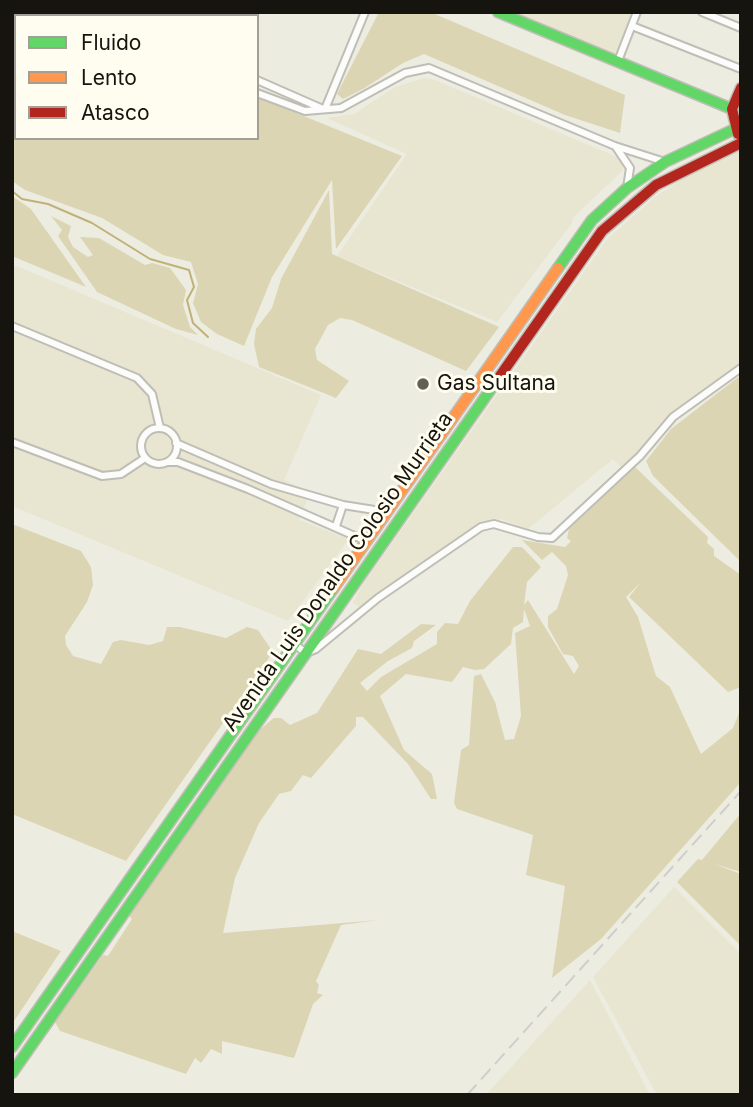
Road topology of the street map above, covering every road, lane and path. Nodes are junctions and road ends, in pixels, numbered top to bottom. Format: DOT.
graph roads {
  1 [pos="366,12"];
  2 [pos="498,12"];
  3 [pos="637,12"];
  4 [pos="702,12"];
  5 [pos="632,26"];
  6 [pos="741,28"];
  7 [pos="618,61"];
  8 [pos="741,69"];
  9 [pos="259,81"];
  10 [pos="741,88"];
  11 [pos="259,94"];
  12 [pos="325,109"];
  13 [pos="732,109"];
  14 [pos="739,134"];
  15 [pos="615,146"];
  16 [pos="665,162"];
  17 [pos="627,188"];
  18 [pos="551,276"];
  19 [pos="563,285"];
  20 [pos="12,326"];
  21 [pos="741,368"];
  22 [pos="160,428"];
  23 [pos="12,442"];
  24 [pos="176,443"];
  25 [pos="145,458"];
  26 [pos="167,462"];
  27 [pos="343,505"];
  28 [pos="387,512"];
  29 [pos="336,526"];
  30 [pos="366,541"];
  31 [pos="294,644"];
  32 [pos="306,653"];
  33 [pos="12,1047"];
  34 [pos="12,1073"];
  1 -- 12 [label="street"];
  2 -- 7 [label="main road"];
  3 -- 5 [label="street"];
  4 -- 6 [label="street"];
  5 -- 7 [label="street"];
  5 -- 8 [label="street"];
  7 -- 13 [label="main road"];
  9 -- 12 [label="street"];
  10 -- 13 [label="main road"];
  11 -- 12 [label="street"];
  12 -- 15 [label="street"];
  13 -- 14 [label="main road"];
  14 -- 16 [label="main road, Avenida Luis Donaldo Colosio Murrieta"];
  14 -- 19 [label="main road, Avenida Luis Donaldo Colosio Murrieta"];
  15 -- 16 [label="street"];
  15 -- 17 [label="street"];
  16 -- 17 [label="main road, Avenida Luis Donaldo Colosio Murrieta"];
  17 -- 18 [label="main road, Avenida Luis Donaldo Colosio Murrieta"];
  18 -- 19 [label="main road"];
  18 -- 28 [label="main road, Avenida Luis Donaldo Colosio Murrieta"];
  19 -- 32 [label="main road, Avenida Luis Donaldo Colosio Murrieta"];
  20 -- 22 [label="street"];
  21 -- 32 [label="street"];
  22 -- 24 [label="street"];
  22 -- 25 [label="street"];
  23 -- 25 [label="street"];
  24 -- 26 [label="street"];
  24 -- 27 [label="street"];
  25 -- 26 [label="street"];
  26 -- 29 [label="street"];
  27 -- 28 [label="street"];
  27 -- 29 [label="street"];
  28 -- 30 [label="main road, Avenida Luis Donaldo Colosio Murrieta"];
  29 -- 30 [label="street"];
  30 -- 31 [label="main road, Avenida Luis Donaldo Colosio Murrieta"];
  31 -- 32 [label="street"];
  31 -- 33 [label="main road, Avenida Luis Donaldo Colosio Murrieta"];
  32 -- 34 [label="main road, Avenida Luis Donaldo Colosio Murrieta"];
}
